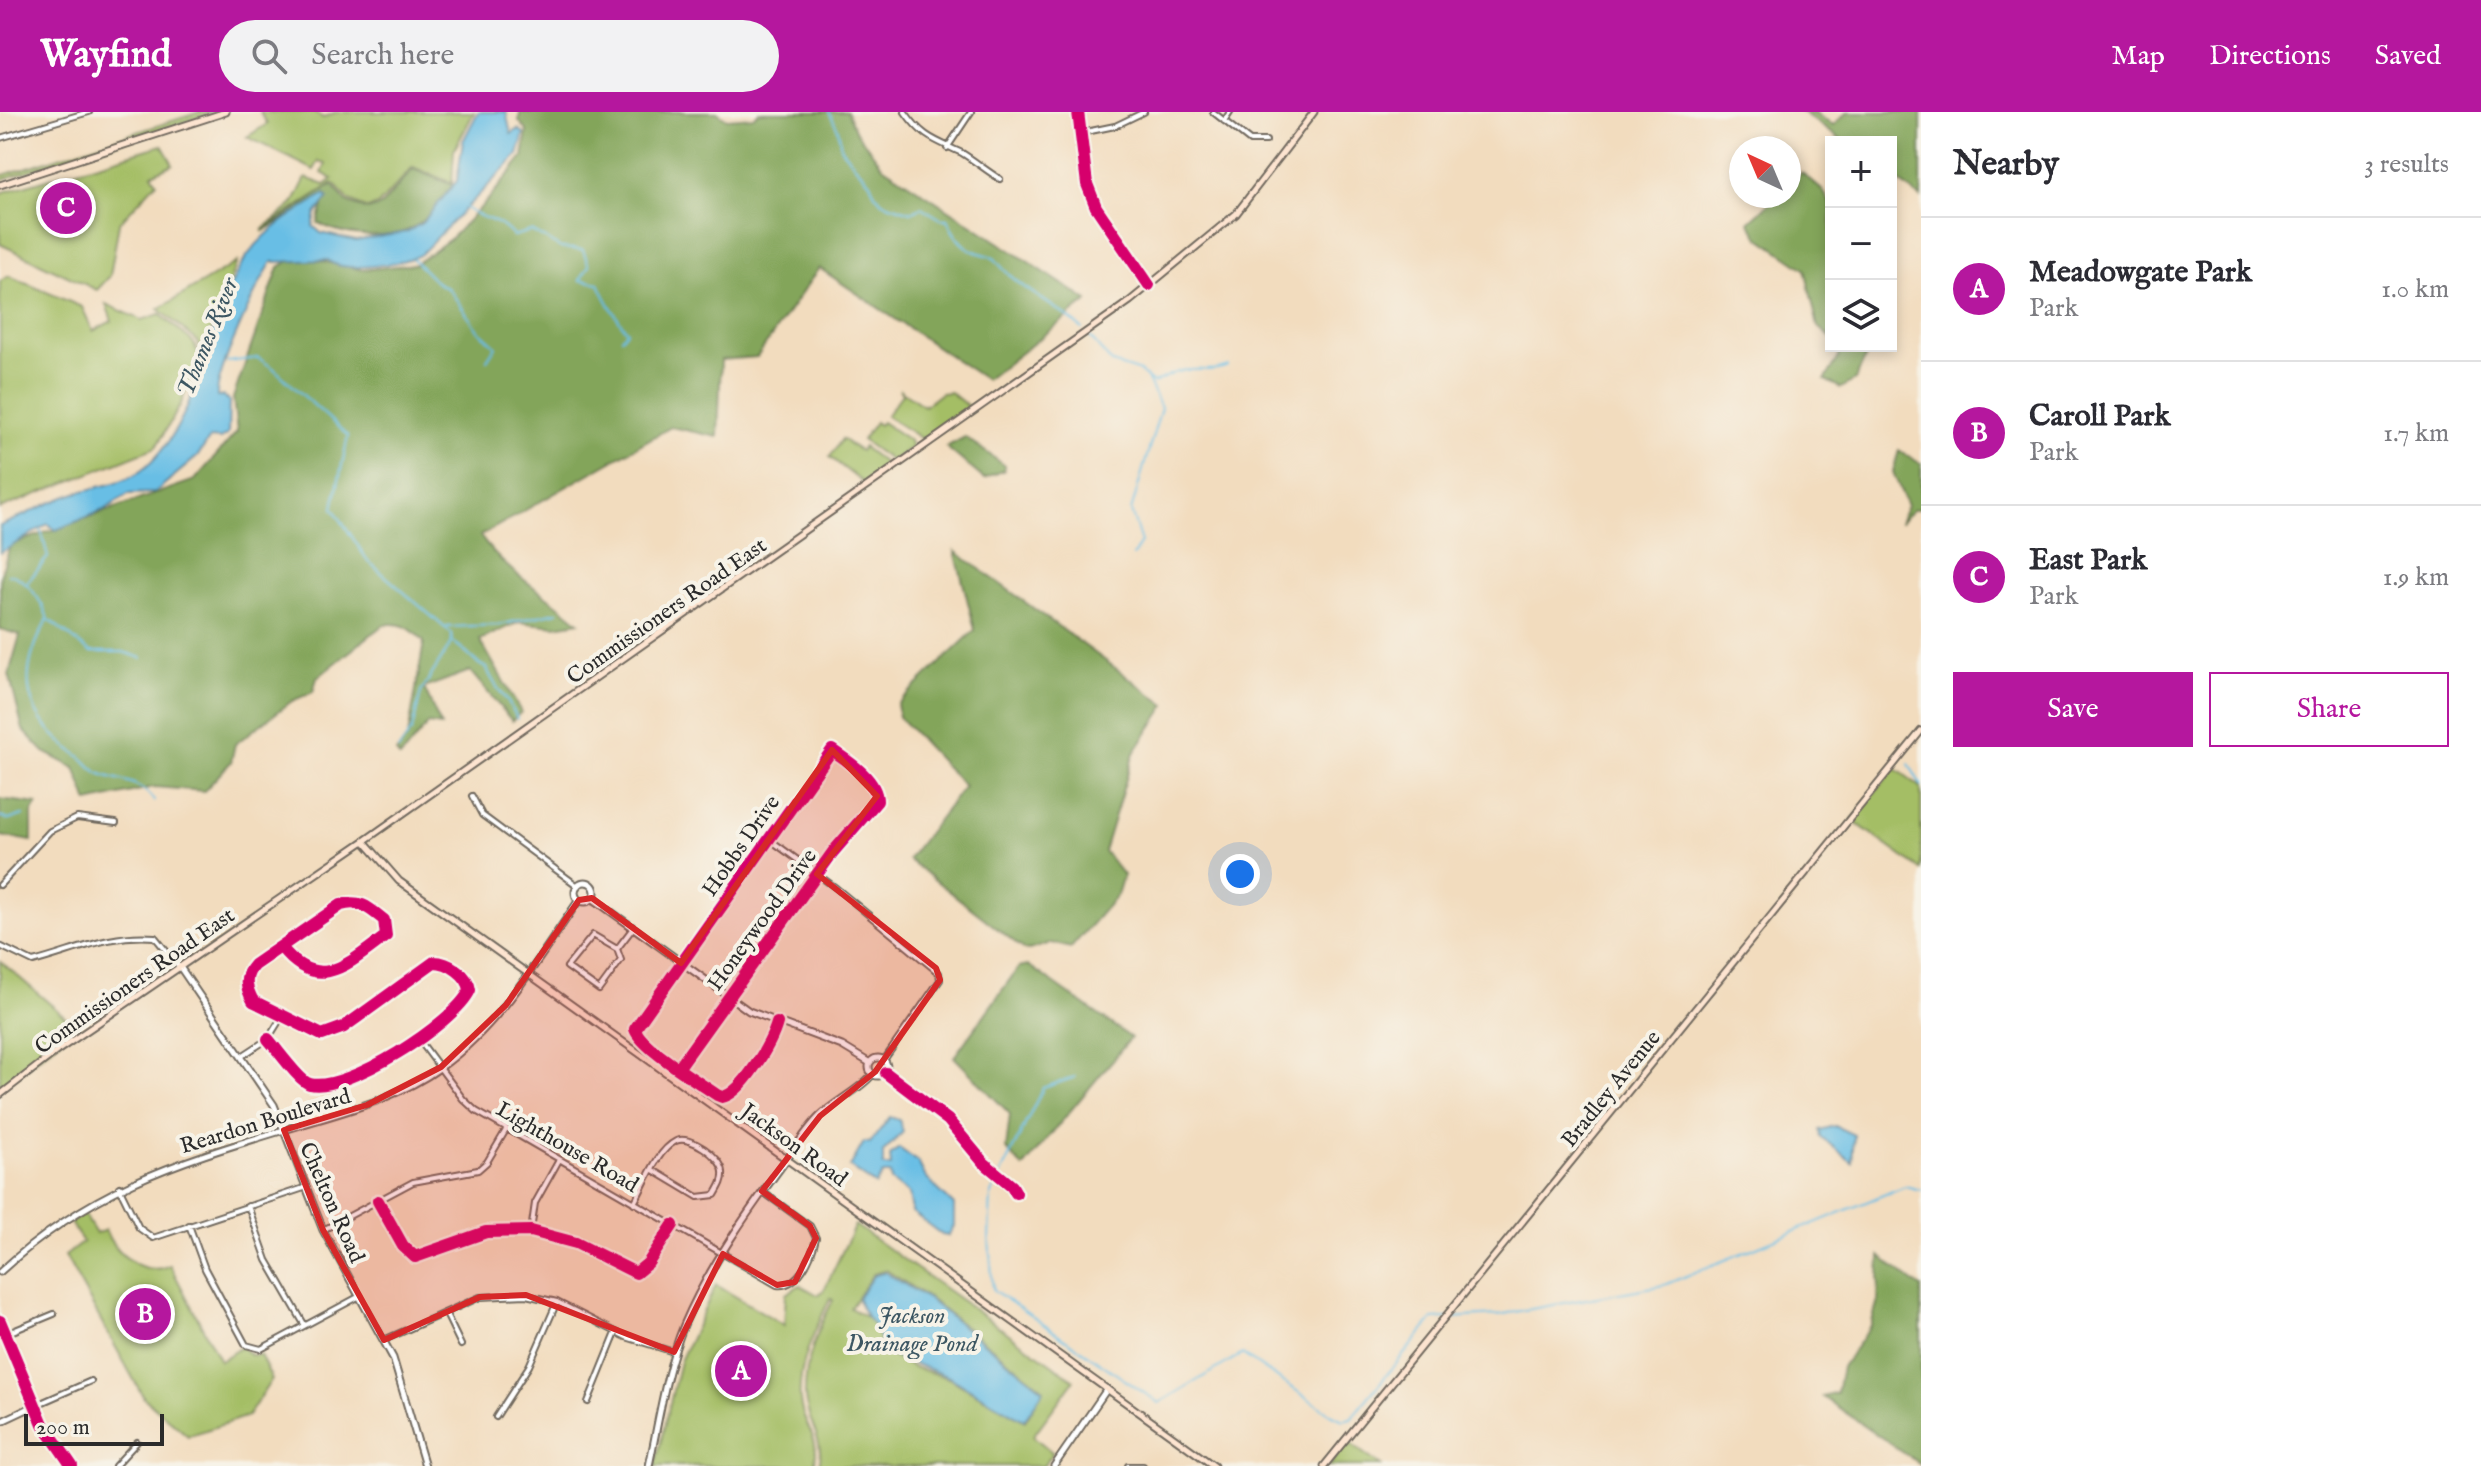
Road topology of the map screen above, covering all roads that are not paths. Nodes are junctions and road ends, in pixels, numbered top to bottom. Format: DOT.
graph roads {
  1 [pos="89,112"];
  2 [pos="226,112"];
  3 [pos="905,112"];
  4 [pos="971,112"];
  5 [pos="1078,112"];
  6 [pos="1144,112"];
  7 [pos="1213,112"];
  8 [pos="1230,112"];
  9 [pos="1314,112"];
  10 [pos="1224,121"];
  11 [pos="1081,133"];
  12 [pos="0,138"];
  13 [pos="1266,141"];
  14 [pos="947,148"];
  15 [pos="1000,179"];
  16 [pos="0,185"];
  17 [pos="1149,285"];
  18 [pos="1921,731"];
  19 [pos="832,750"];
  20 [pos="472,796"];
  21 [pos="116,823"];
  22 [pos="769,839"];
  23 [pos="364,841"];
  24 [pos="817,874"];
  25 [pos="0,885"];
  26 [pos="578,886"];
  27 [pos="592,898"];
  28 [pos="579,900"];
  29 [pos="633,928"];
  30 [pos="0,946"];
  31 [pos="281,947"];
  32 [pos="617,949"];
  33 [pos="681,963"];
  34 [pos="180,967"];
  35 [pos="529,972"];
  36 [pos="729,997"];
  37 [pos="281,1018"];
  38 [pos="777,1023"];
  39 [pos="268,1039"];
  40 [pos="420,1041"];
  41 [pos="242,1056"];
  42 [pos="884,1060"];
  43 [pos="870,1063"];
  44 [pos="441,1067"];
  45 [pos="679,1067"];
  46 [pos="886,1073"];
  47 [pos="872,1075"];
  48 [pos="0,1095"];
  49 [pos="507,1129"];
  50 [pos="284,1130"];
  51 [pos="787,1158"];
  52 [pos="560,1159"];
  53 [pos="653,1170"];
  54 [pos="119,1187"];
  55 [pos="304,1188"];
  56 [pos="762,1191"];
  57 [pos="1016,1193"];
  58 [pos="378,1201"];
  59 [pos="634,1203"];
  60 [pos="248,1206"];
  61 [pos="189,1225"];
  62 [pos="673,1225"];
  63 [pos="323,1230"];
  64 [pos="531,1231"];
  65 [pos="723,1254"];
  66 [pos="0,1272"];
  67 [pos="360,1296"];
  68 [pos="557,1302"];
  69 [pos="54,1314"];
  70 [pos="446,1314"];
  71 [pos="0,1321"];
  72 [pos="304,1324"];
  73 [pos="8,1333"];
  74 [pos="616,1333"];
  75 [pos="384,1340"];
  76 [pos="461,1345"];
  77 [pos="674,1352"];
  78 [pos="91,1381"];
  79 [pos="1107,1389"];
  80 [pos="588,1402"];
  81 [pos="34,1406"];
  82 [pos="496,1417"];
  83 [pos="0,1422"];
  84 [pos="137,1442"];
  85 [pos="72,1466"];
  86 [pos="115,1466"];
  87 [pos="425,1466"];
  88 [pos="649,1466"];
  89 [pos="1054,1466"];
  90 [pos="1128,1466"];
  91 [pos="1143,1466"];
  92 [pos="1214,1466"];
  93 [pos="1324,1466"];
  1 -- 12 [label="street"];
  2 -- 16 [label="main road"];
  3 -- 14 [label="street"];
  4 -- 14 [label="street"];
  5 -- 11 [label="street"];
  6 -- 11 [label="street"];
  7 -- 10 [label="street"];
  8 -- 10 [label="street"];
  9 -- 17 [label="main road, Commissioners Road East"];
  10 -- 13 [label="street"];
  11 -- 17 [label="street"];
  14 -- 15 [label="street"];
  17 -- 23 [label="main road, Commissioners Road East"];
  18 -- 93 [label="main road, Bradley Avenue"];
  19 -- 22 [label="street, Hobbs Drive"];
  19 -- 24 [label="street, Honeywood Drive"];
  20 -- 26 [label="street"];
  21 -- 25 [label="street"];
  22 -- 24 [label="street"];
  22 -- 33 [label="street, Hobbs Drive"];
  23 -- 34 [label="main road, Commissioners Road East"];
  23 -- 35 [label="main road, Jackson Road"];
  24 -- 36 [label="street, Honeywood Drive"];
  24 -- 42 [label="street"];
  26 -- 27 [label="street"];
  26 -- 28 [label="street"];
  27 -- 28 [label="street"];
  27 -- 29 [label="street"];
  28 -- 35 [label="street, Reardon Boulevard"];
  29 -- 32 [label="street"];
  29 -- 33 [label="street"];
  30 -- 34 [label="street"];
  31 -- 31 [label="street"];
  31 -- 37 [label="street"];
  32 -- 32 [label="street"];
  33 -- 36 [label="street"];
  33 -- 45 [label="street, Hobbs Drive"];
  34 -- 41 [label="street, Chelton Road"];
  34 -- 48 [label="main road, Commissioners Road East"];
  35 -- 44 [label="street, Reardon Boulevard"];
  35 -- 51 [label="main road, Jackson Road"];
  36 -- 38 [label="street"];
  36 -- 45 [label="street, Honeywood Drive"];
  37 -- 39 [label="street"];
  37 -- 40 [label="street"];
  38 -- 43 [label="street"];
  38 -- 45 [label="street"];
  39 -- 40 [label="street"];
  39 -- 41 [label="street"];
  40 -- 44 [label="street, Lighthouse Road"];
  41 -- 50 [label="street, Chelton Road"];
  42 -- 43 [label="street"];
  42 -- 46 [label="street"];
  43 -- 47 [label="street"];
  44 -- 49 [label="street, Lighthouse Road"];
  44 -- 50 [label="street, Reardon Boulevard"];
  46 -- 47 [label="street"];
  46 -- 57 [label="street"];
  47 -- 51 [label="street"];
  49 -- 52 [label="street, Lighthouse Road"];
  49 -- 58 [label="street"];
  50 -- 54 [label="street, Reardon Boulevard"];
  50 -- 55 [label="street, Chelton Road"];
  51 -- 56 [label="street"];
  51 -- 79 [label="main road, Jackson Road"];
  52 -- 59 [label="street, Lighthouse Road"];
  52 -- 64 [label="street"];
  53 -- 53 [label="street"];
  53 -- 59 [label="street"];
  54 -- 61 [label="street"];
  54 -- 66 [label="street, Reardon Boulevard"];
  55 -- 60 [label="street"];
  55 -- 63 [label="street, Chelton Road"];
  56 -- 65 [label="street"];
  56 -- 65 [label="street, Lighthouse Road"];
  58 -- 63 [label="street"];
  58 -- 64 [label="street"];
  59 -- 62 [label="street, Lighthouse Road"];
  60 -- 61 [label="street"];
  60 -- 72 [label="street"];
  61 -- 72 [label="street"];
  62 -- 64 [label="street"];
  62 -- 65 [label="street, Lighthouse Road"];
  63 -- 67 [label="street, Chelton Road"];
  65 -- 77 [label="street"];
  67 -- 72 [label="street"];
  67 -- 75 [label="street, Chelton Road"];
  68 -- 70 [label="street"];
  68 -- 74 [label="street"];
  68 -- 82 [label="street"];
  69 -- 73 [label="street"];
  70 -- 75 [label="street"];
  70 -- 76 [label="street"];
  71 -- 73 [label="street"];
  73 -- 81 [label="street"];
  74 -- 77 [label="street"];
  74 -- 80 [label="street"];
  75 -- 87 [label="street, Chelton Road"];
  77 -- 88 [label="street"];
  78 -- 81 [label="street"];
  79 -- 89 [label="street"];
  79 -- 92 [label="main road, Jackson Road"];
  81 -- 83 [label="street"];
  81 -- 85 [label="street"];
  84 -- 86 [label="street"];
  90 -- 91 [label="street"];
}
